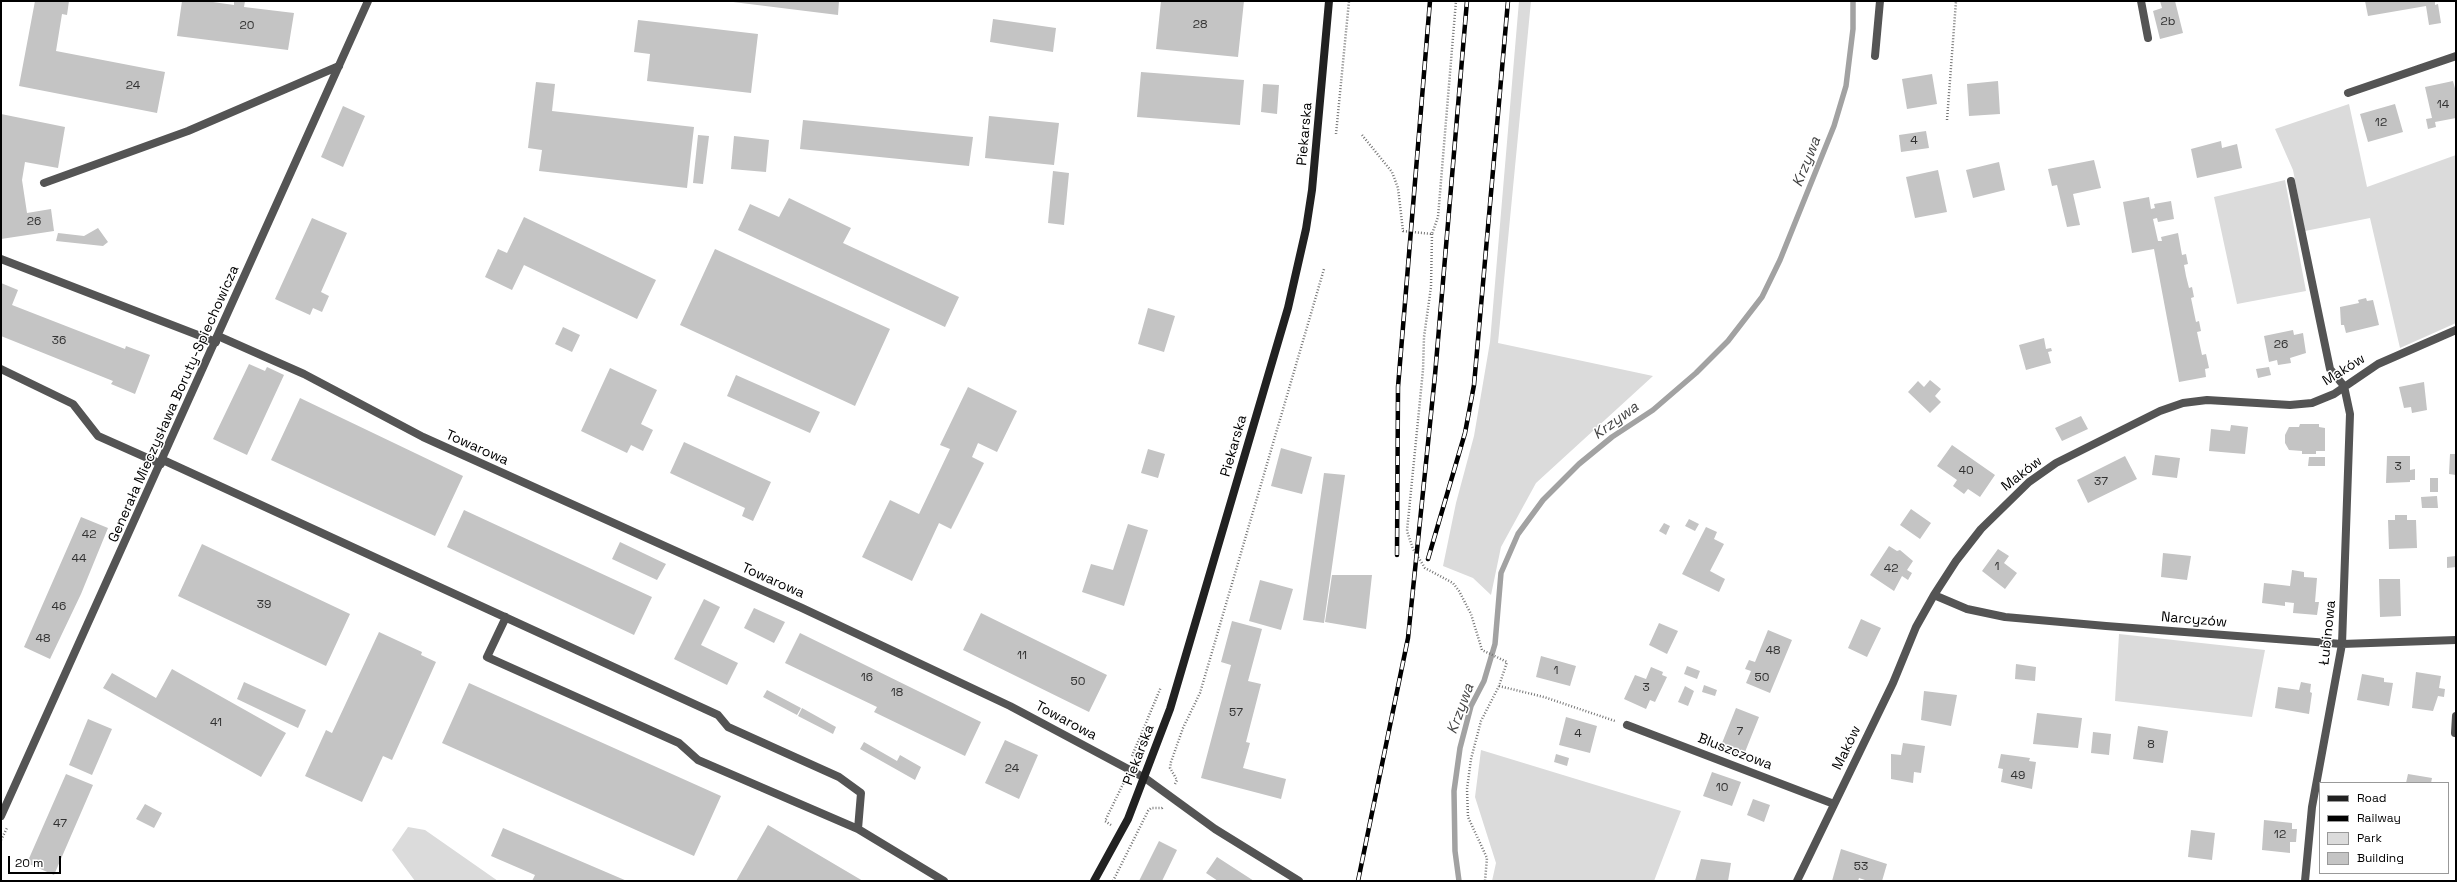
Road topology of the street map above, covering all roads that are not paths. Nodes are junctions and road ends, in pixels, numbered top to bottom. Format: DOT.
graph roads {
  1 [pos="368,1"];
  2 [pos="1329,1"];
  3 [pos="1880,1"];
  4 [pos="2141,1"];
  5 [pos="2148,38"];
  6 [pos="1875,56"];
  7 [pos="2456,56"];
  8 [pos="339,66"];
  9 [pos="2348,93"];
  10 [pos="2291,182"];
  11 [pos="44,183"];
  12 [pos="1,259"];
  13 [pos="2456,330"];
  14 [pos="217,339"];
  15 [pos="1,369"];
  16 [pos="2344,386"];
  17 [pos="162,462"];
  18 [pos="1934,596"];
  19 [pos="506,618"];
  20 [pos="2456,640"];
  21 [pos="2342,644"];
  22 [pos="2456,716"];
  23 [pos="1627,725"];
  24 [pos="2455,733"];
  25 [pos="1144,778"];
  26 [pos="1834,804"];
  27 [pos="1,816"];
  28 [pos="858,829"];
  29 [pos="944,881"];
  30 [pos="1094,881"];
  31 [pos="1299,881"];
  32 [pos="1797,881"];
  33 [pos="2305,881"];
  1 -- 8 [label="street, Generała Mieczysława Boruty-Spiechowicza"];
  2 -- 25 [label="street, Piekarska"];
  3 -- 6 [label="street"];
  4 -- 5 [label="street"];
  7 -- 9 [label="street"];
  8 -- 11 [label="street"];
  8 -- 14 [label="street, Generała Mieczysława Boruty-Spiechowicza"];
  10 -- 16 [label="street"];
  12 -- 14 [label="street, Towarowa"];
  13 -- 16 [label="street, Maków"];
  14 -- 17 [label="street, Generała Mieczysława Boruty-Spiechowicza"];
  14 -- 25 [label="street, Towarowa"];
  15 -- 17 [label="street"];
  16 -- 18 [label="street, Maków"];
  16 -- 21 [label="street, Łubinowa"];
  17 -- 19 [label="street"];
  17 -- 27 [label="street, Generała Mieczysława Boruty-Spiechowicza"];
  18 -- 21 [label="street, Narcyzów"];
  18 -- 26 [label="street, Maków"];
  19 -- 28 [label="street"];
  19 -- 28 [label="street"];
  20 -- 21 [label="street, Narcyzów"];
  21 -- 33 [label="street, Łubinowa"];
  22 -- 24 [label="street"];
  23 -- 26 [label="street, Bluszczowa"];
  25 -- 30 [label="street, Piekarska"];
  25 -- 31 [label="street, Towarowa"];
  26 -- 32 [label="street, Maków"];
  28 -- 29 [label="street"];
}
